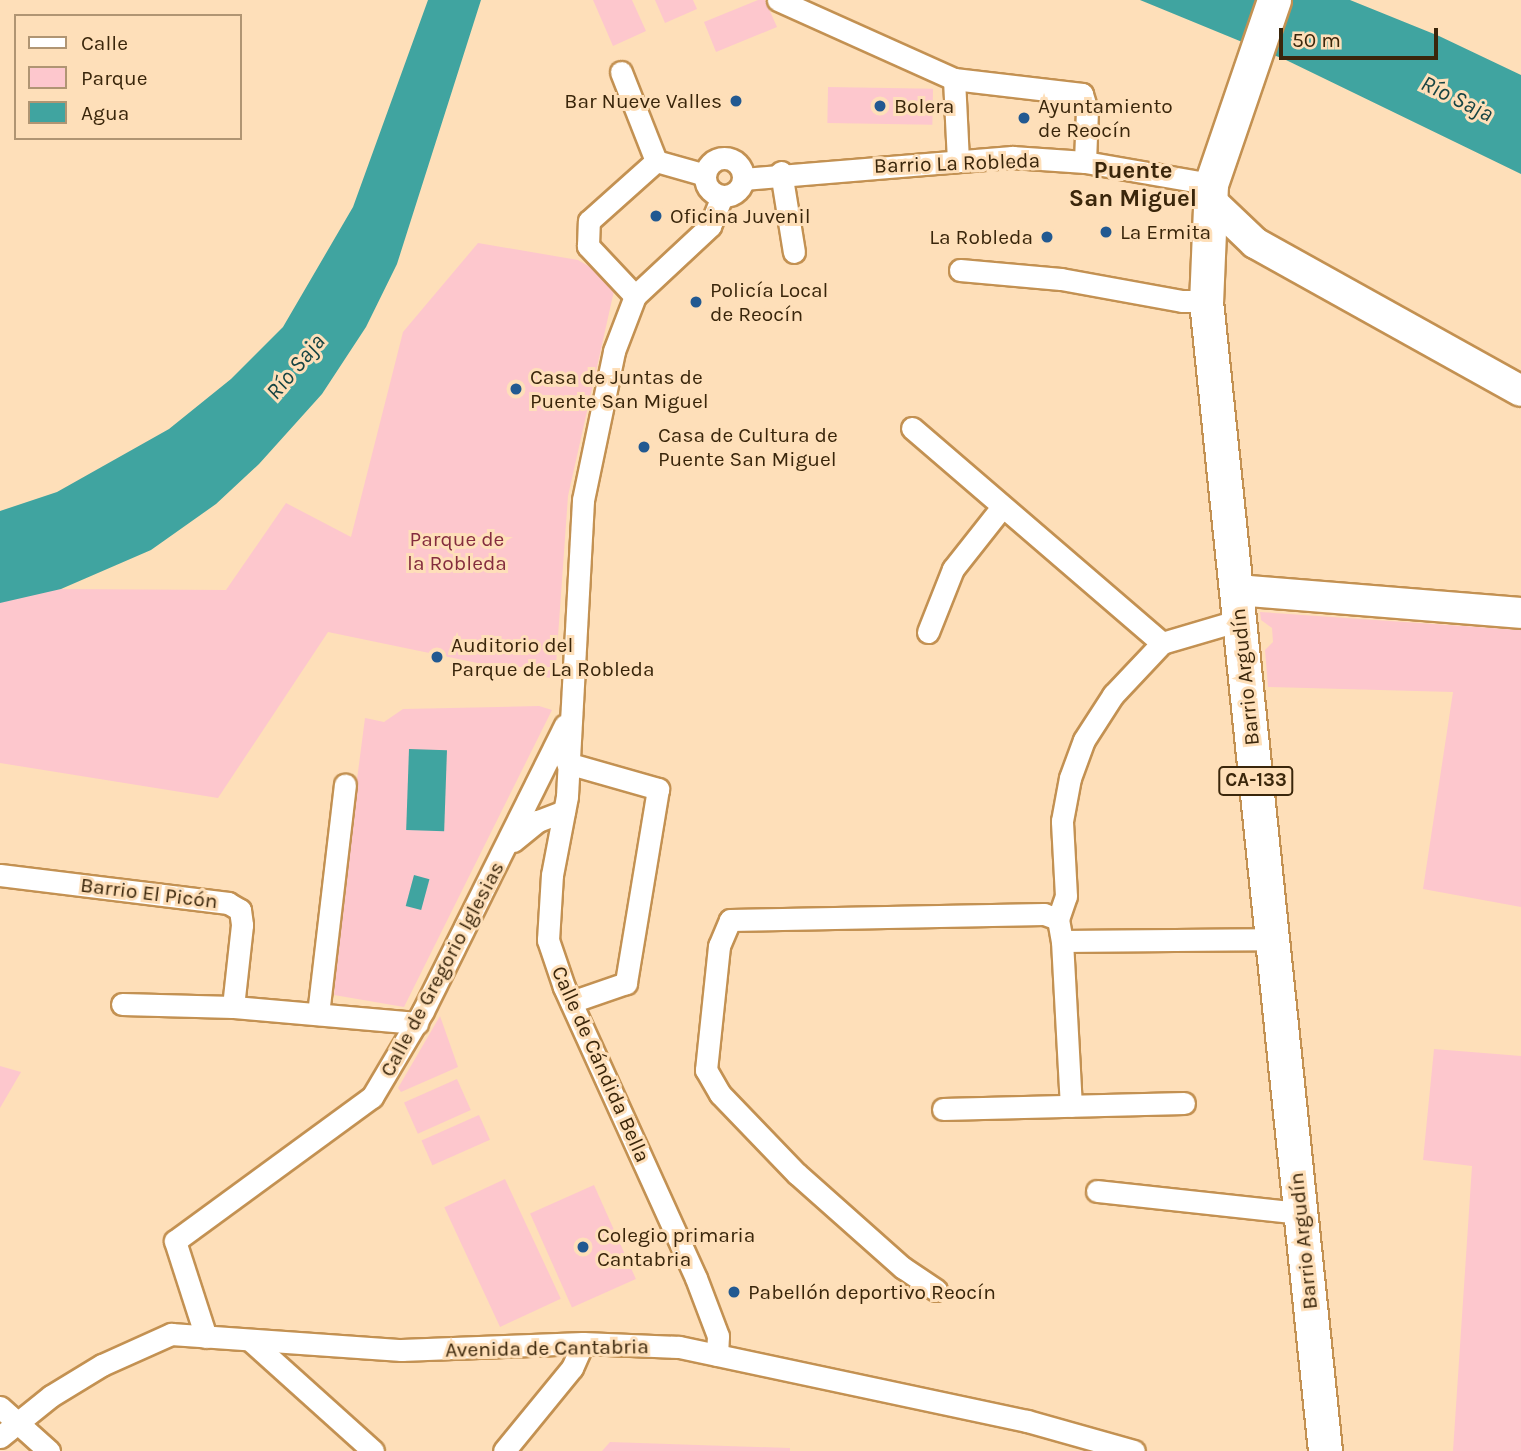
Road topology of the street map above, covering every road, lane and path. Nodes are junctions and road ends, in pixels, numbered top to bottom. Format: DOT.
graph roads {
  1 [pos="778,0"];
  2 [pos="1274,0"];
  3 [pos="621,72"];
  4 [pos="954,79"];
  5 [pos="958,160"];
  6 [pos="656,161"];
  7 [pos="1085,162"];
  8 [pos="781,172"];
  9 [pos="705,175"];
  10 [pos="743,179"];
  11 [pos="1210,191"];
  12 [pos="722,196"];
  13 [pos="1255,243"];
  14 [pos="1207,251"];
  15 [pos="794,252"];
  16 [pos="960,270"];
  17 [pos="635,296"];
  18 [pos="1206,300"];
  19 [pos="1521,391"];
  20 [pos="912,428"];
  21 [pos="1002,507"];
  22 [pos="1238,605"];
  23 [pos="1521,613"];
  24 [pos="928,632"];
  25 [pos="1162,643"];
  26 [pos="568,719"];
  27 [pos="567,763"];
  28 [pos="345,785"];
  29 [pos="564,811"];
  30 [pos="509,844"];
  31 [pos="0,875"];
  32 [pos="1058,919"];
  33 [pos="1272,939"];
  34 [pos="1062,941"];
  35 [pos="571,1002"];
  36 [pos="122,1004"];
  37 [pos="233,1007"];
  38 [pos="318,1014"];
  39 [pos="417,1023"];
  40 [pos="1184,1103"];
  41 [pos="1070,1106"];
  42 [pos="943,1109"];
  43 [pos="1097,1191"];
  44 [pos="1300,1213"];
  45 [pos="936,1290"];
  46 [pos="206,1337"];
  47 [pos="251,1341"];
  48 [pos="583,1343"];
  49 [pos="717,1356"];
  50 [pos="0,1407"];
  51 [pos="8,1430"];
  52 [pos="49,1451"];
  53 [pos="373,1451"];
  54 [pos="504,1451"];
  55 [pos="1133,1451"];
  56 [pos="1325,1451"];
  1 -- 4 [label="street"];
  2 -- 11 [label="main road, Barrio Argudín / CA-133"];
  3 -- 6 [label="street"];
  4 -- 5 [label="street"];
  4 -- 7 [label="street"];
  5 -- 7 [label="street, Barrio La Robleda"];
  5 -- 8 [label="street, Barrio La Robleda"];
  6 -- 9 [label="street"];
  6 -- 17 [label="street"];
  7 -- 11 [label="street, Barrio La Robleda"];
  8 -- 10 [label="street, Barrio La Robleda"];
  8 -- 15 [label="street"];
  9 -- 10 [label="street"];
  9 -- 12 [label="street"];
  10 -- 12 [label="street, Barrio La Robleda"];
  11 -- 13 [label="street"];
  11 -- 14 [label="main road, Barrio Argudín / CA-133"];
  12 -- 17 [label="street, Barrio La Robleda"];
  13 -- 14 [label="street"];
  13 -- 19 [label="street"];
  14 -- 18 [label="main road, Barrio Argudín / CA-133"];
  16 -- 18 [label="street"];
  17 -- 26 [label="street, Barrio La Robleda"];
  18 -- 22 [label="main road, Barrio Argudín / CA-133"];
  20 -- 21 [label="street"];
  21 -- 24 [label="street"];
  21 -- 25 [label="street"];
  22 -- 23 [label="street"];
  22 -- 25 [label="street"];
  22 -- 33 [label="main road, Barrio Argudín / CA-133"];
  25 -- 32 [label="street"];
  26 -- 27 [label="street, Calle de Cándida Bella"];
  26 -- 30 [label="street, Calle de Gregorio Iglesias"];
  27 -- 29 [label="street, Calle de Cándida Bella"];
  27 -- 35 [label="street"];
  28 -- 38 [label="street"];
  29 -- 30 [label="street"];
  29 -- 35 [label="street, Calle de Cándida Bella"];
  30 -- 39 [label="street, Calle de Gregorio Iglesias"];
  31 -- 37 [label="street, Barrio El Picón"];
  32 -- 34 [label="street"];
  32 -- 45 [label="street"];
  33 -- 34 [label="street"];
  33 -- 44 [label="main road, Barrio Argudín / CA-133"];
  34 -- 41 [label="street"];
  35 -- 49 [label="street, Calle de Cándida Bella"];
  36 -- 37 [label="street"];
  37 -- 38 [label="street"];
  38 -- 39 [label="street"];
  39 -- 46 [label="street, Calle de Gregorio Iglesias"];
  40 -- 41 [label="street"];
  41 -- 42 [label="street"];
  43 -- 44 [label="street"];
  44 -- 56 [label="main road, Barrio Argudín / CA-133"];
  46 -- 47 [label="street, Avenida de Cantabria"];
  46 -- 51 [label="street, Avenida de Cantabria"];
  47 -- 48 [label="street, Avenida de Cantabria"];
  47 -- 53 [label="street"];
  48 -- 49 [label="street, Avenida de Cantabria"];
  48 -- 54 [label="street"];
  49 -- 55 [label="street, Avenida de Cantabria"];
  50 -- 51 [label="street"];
  51 -- 52 [label="street"];
}
